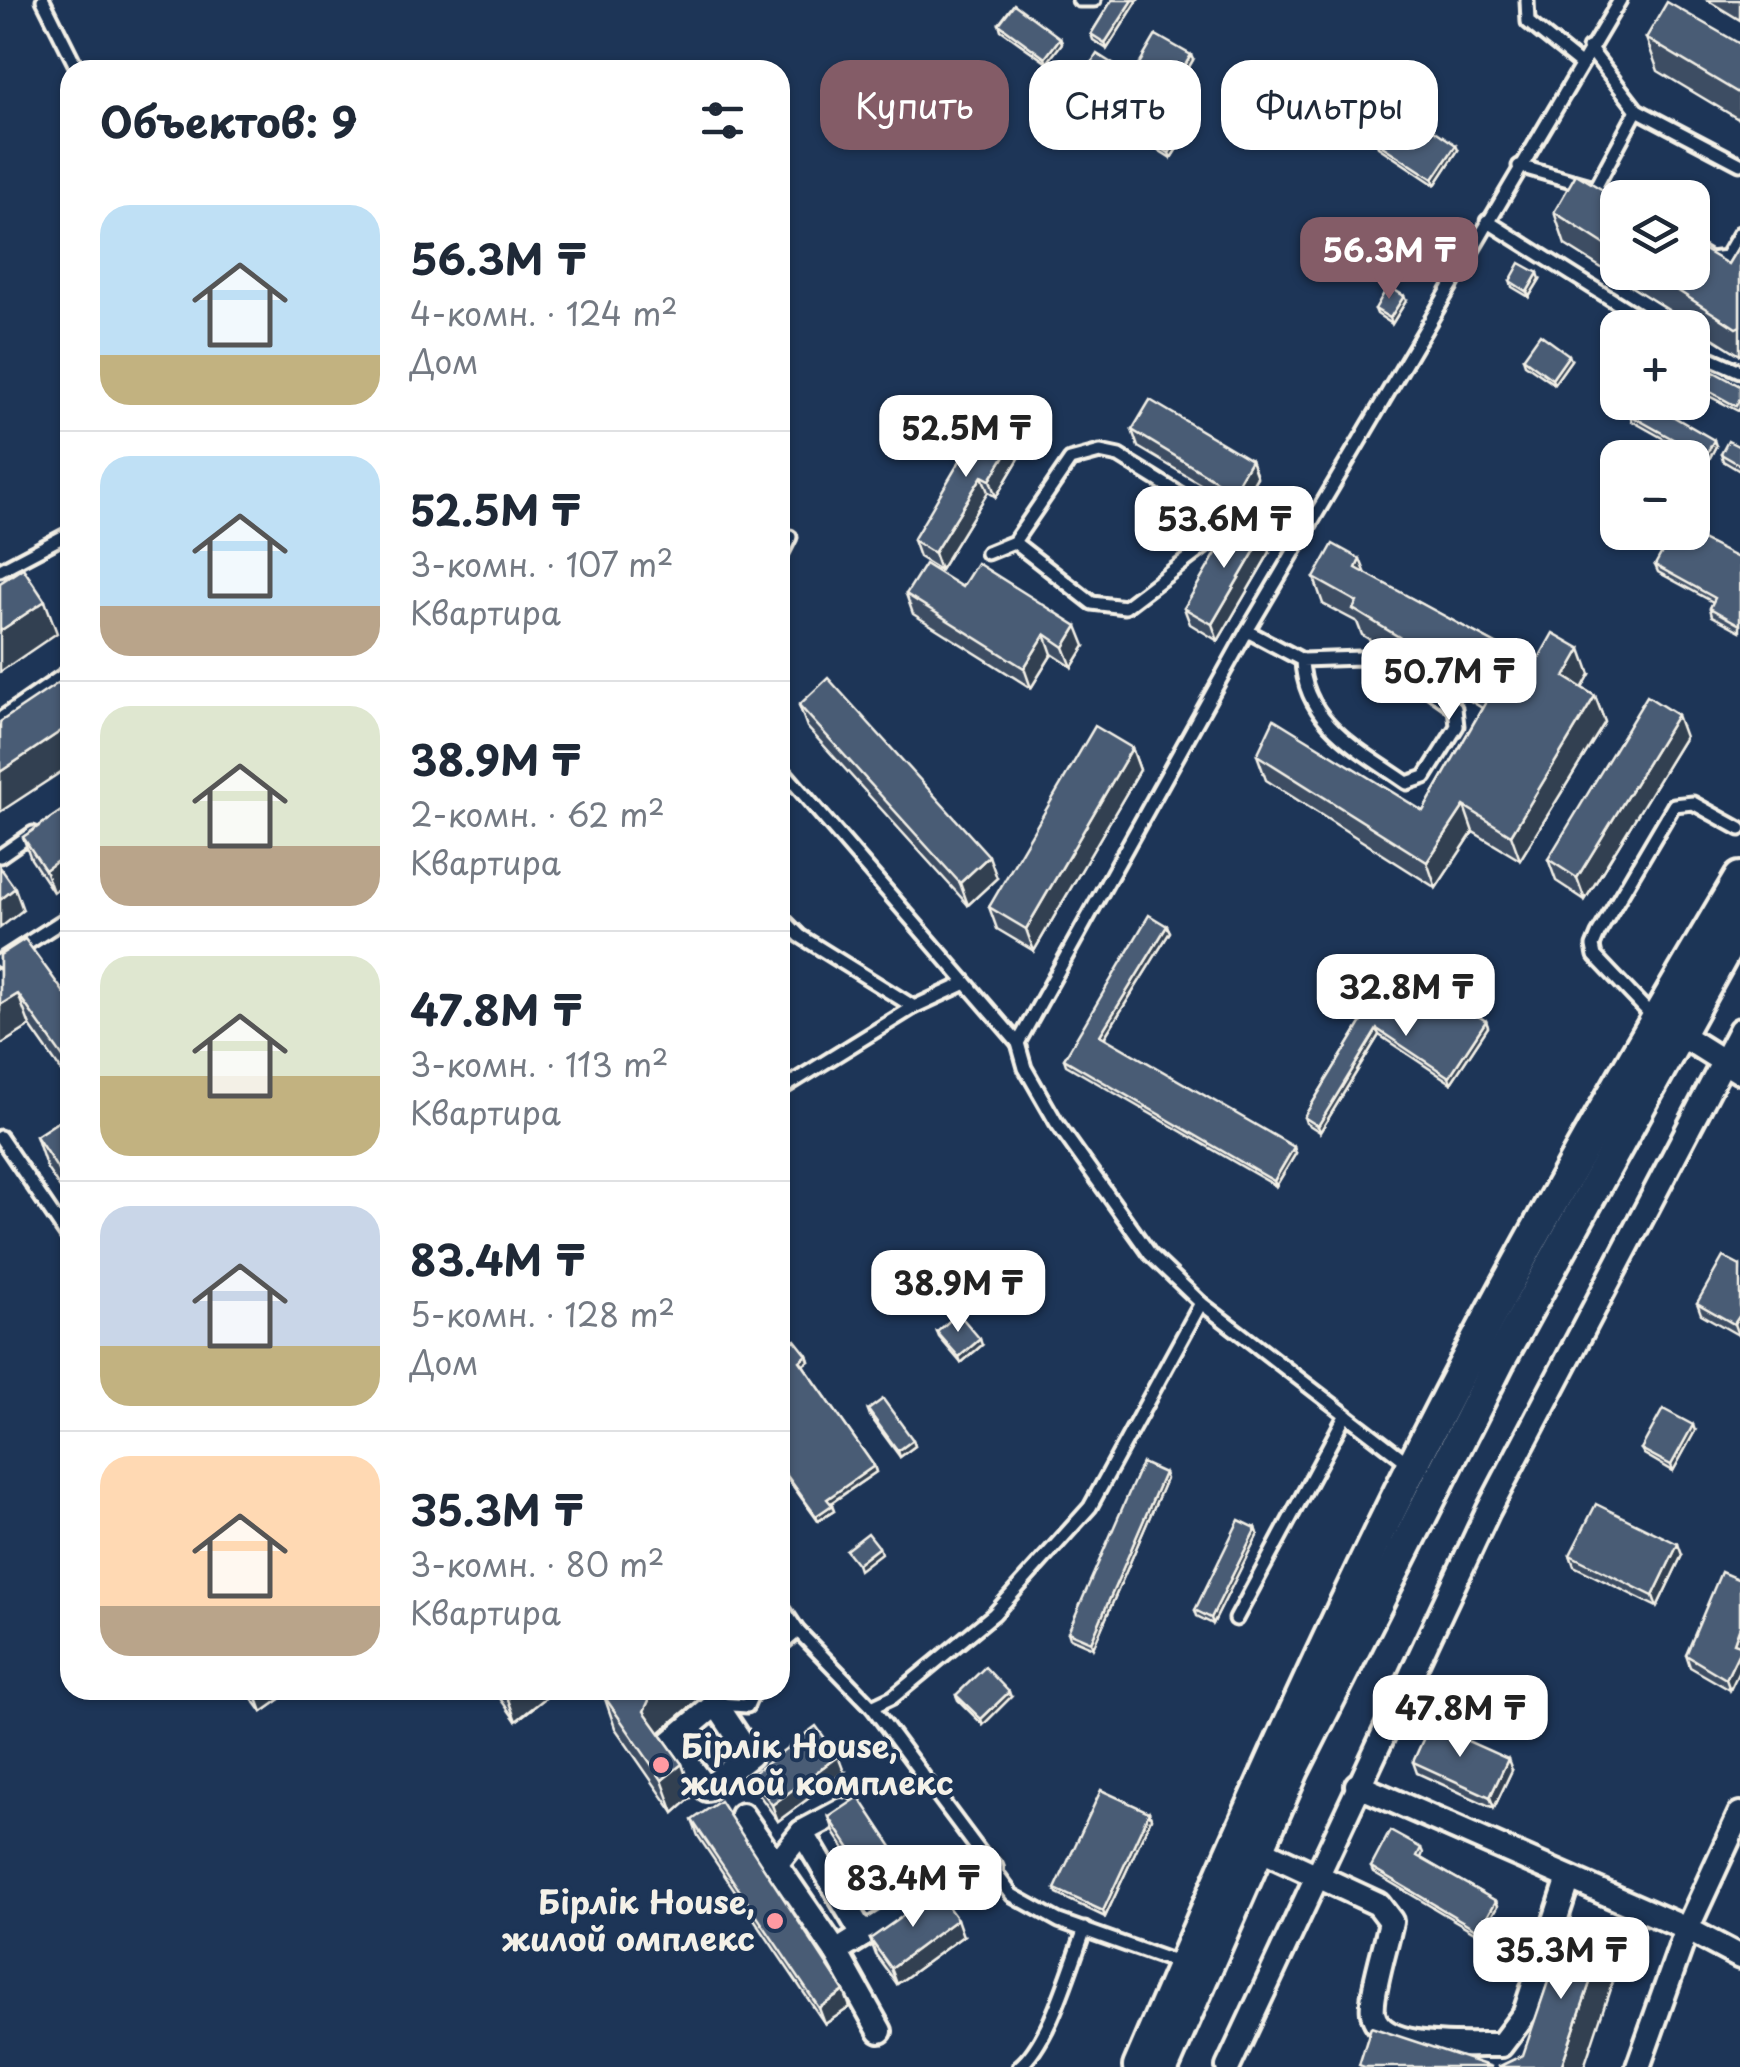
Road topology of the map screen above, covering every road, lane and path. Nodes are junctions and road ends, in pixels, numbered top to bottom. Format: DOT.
graph roads {
  1 [pos="43,0"];
  2 [pos="1079,0"];
  3 [pos="1094,0"];
  4 [pos="1527,0"];
  5 [pos="1620,0"];
  6 [pos="1589,48"];
  7 [pos="73,60"];
  8 [pos="1579,64"];
  9 [pos="1637,110"];
  10 [pos="1740,164"];
  11 [pos="1519,166"];
  12 [pos="1595,188"];
  13 [pos="1600,191"];
  14 [pos="1487,221"];
  15 [pos="1740,233"];
  16 [pos="1710,259"];
  17 [pos="1628,310"];
  18 [pos="1710,358"];
  19 [pos="1740,372"];
  20 [pos="1234,525"];
  21 [pos="60,538"];
  22 [pos="1301,540"];
  23 [pos="1014,542"];
  24 [pos="986,553"];
  25 [pos="0,570"];
  26 [pos="1247,632"];
  27 [pos="1302,660"];
  28 [pos="60,678"];
  29 [pos="0,720"];
  30 [pos="790,779"];
  31 [pos="42,826"];
  32 [pos="1740,829"];
  33 [pos="0,856"];
  34 [pos="1740,878"];
  35 [pos="60,922"];
  36 [pos="1740,923"];
  37 [pos="790,926"];
  38 [pos="0,961"];
  39 [pos="966,982"];
  40 [pos="914,1007"];
  41 [pos="1667,1026"];
  42 [pos="1740,1030"];
  43 [pos="1018,1042"];
  44 [pos="1731,1066"];
  45 [pos="790,1084"];
  46 [pos="0,1137"];
  47 [pos="60,1225"];
  48 [pos="1200,1302"];
  49 [pos="1344,1418"];
  50 [pos="1426,1474"];
  51 [pos="790,1619"];
  52 [pos="1236,1619"];
  53 [pos="798,1631"];
  54 [pos="790,1638"];
  55 [pos="750,1700"];
  56 [pos="716,1704"];
  57 [pos="872,1707"];
  58 [pos="1357,1785"];
  59 [pos="843,1810"];
  60 [pos="1740,1814"];
  61 [pos="742,1815"];
  62 [pos="802,1832"];
  63 [pos="1248,1844"];
  64 [pos="776,1864"];
  65 [pos="990,1869"];
  66 [pos="1317,1874"];
  67 [pos="1569,1878"];
  68 [pos="1085,1929"];
  69 [pos="1686,1930"];
  70 [pos="864,1935"];
  71 [pos="836,1952"];
  72 [pos="1740,1958"];
  73 [pos="1183,1965"];
  74 [pos="880,2031"];
  75 [pos="1019,2067"];
  76 [pos="1139,2067"];
  77 [pos="1163,2067"];
  78 [pos="1228,2067"];
  79 [pos="1638,2067"];
  1 -- 7 [label="lane"];
  2 -- 3 [label="lane"];
  4 -- 8 [label="lane"];
  5 -- 6 [label="lane"];
  6 -- 8 [label="lane"];
  6 -- 9 [label="lane"];
  8 -- 11 [label="lane"];
  9 -- 10 [label="lane"];
  9 -- 12 [label="lane"];
  11 -- 12 [label="lane"];
  11 -- 14 [label="lane"];
  12 -- 13 [label="lane"];
  14 -- 17 [label="lane"];
  14 -- 22 [label="lane"];
  15 -- 16 [label="lane"];
  18 -- 19 [label="lane"];
  20 -- 22 [label="lane"];
  20 -- 23 [label="lane"];
  20 -- 23 [label="lane"];
  21 -- 25 [label="lane"];
  22 -- 26 [label="lane"];
  23 -- 24 [label="lane"];
  26 -- 27 [label="lane"];
  26 -- 43 [label="lane"];
  27 -- 27 [label="lane"];
  28 -- 29 [label="lane"];
  30 -- 39 [label="lane"];
  31 -- 33 [label="lane"];
  32 -- 41 [label="lane"];
  34 -- 41 [label="main road"];
  35 -- 38 [label="lane"];
  36 -- 41 [label="main road"];
  37 -- 40 [label="lane"];
  39 -- 40 [label="lane"];
  39 -- 43 [label="lane"];
  40 -- 45 [label="lane"];
  41 -- 44 [label="street"];
  41 -- 50 [label="main road"];
  42 -- 44 [label="street"];
  43 -- 48 [label="lane"];
  44 -- 58 [label="street"];
  46 -- 47 [label="lane"];
  48 -- 49 [label="lane"];
  48 -- 57 [label="lane"];
  49 -- 50 [label="lane"];
  49 -- 52 [label="lane"];
  50 -- 63 [label="main road"];
  51 -- 53 [label="lane"];
  53 -- 54 [label="lane"];
  53 -- 57 [label="lane"];
  55 -- 56 [label="lane"];
  57 -- 65 [label="lane"];
  58 -- 66 [label="street"];
  58 -- 67 [label="street"];
  59 -- 62 [label="street"];
  60 -- 69 [label="street"];
  61 -- 64 [label="street"];
  62 -- 64 [label="street"];
  62 -- 70 [label="street"];
  63 -- 66 [label="street"];
  63 -- 73 [label="main road"];
  63 -- 77 [label="main road"];
  64 -- 71 [label="street"];
  65 -- 68 [label="lane"];
  65 -- 70 [label="street"];
  66 -- 67 [label="street"];
  66 -- 78 [label="street"];
  67 -- 69 [label="street"];
  68 -- 73 [label="lane"];
  68 -- 75 [label="lane"];
  69 -- 72 [label="street"];
  69 -- 79 [label="street"];
  70 -- 71 [label="street"];
  71 -- 74 [label="street"];
  73 -- 76 [label="main road"];
}
